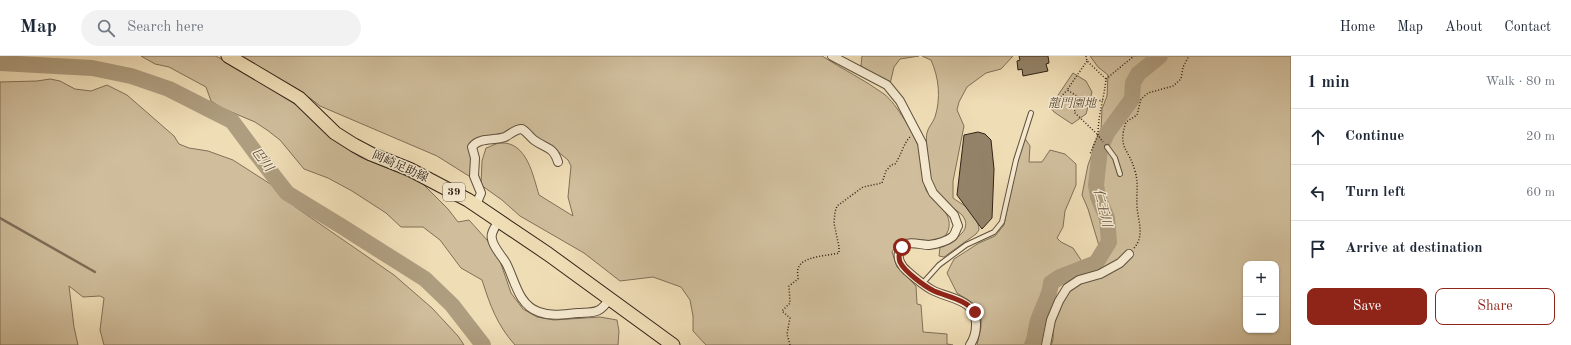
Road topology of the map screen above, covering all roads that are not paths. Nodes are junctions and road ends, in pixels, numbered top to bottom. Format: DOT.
graph roads {
  1 [pos="228,56"];
  2 [pos="832,56"];
  3 [pos="1031,113"];
  4 [pos="1107,146"];
  5 [pos="558,162"];
  6 [pos="1120,174"];
  7 [pos="476,204"];
  8 [pos="499,220"];
  9 [pos="1129,254"];
  10 [pos="922,284"];
  11 [pos="609,300"];
  12 [pos="673,345"];
  13 [pos="970,345"];
  14 [pos="1046,345"];
  1 -- 7 [label="main road, 岡崎足助線 / 39"];
  2 -- 10 [label="street"];
  3 -- 10 [label="lane"];
  4 -- 6 [label="lane"];
  5 -- 7 [label="street"];
  7 -- 8 [label="main road, 岡崎足助線 / 39"];
  8 -- 11 [label="main road, 岡崎足助線 / 39"];
  8 -- 11 [label="street"];
  9 -- 14 [label="street"];
  10 -- 13 [label="street"];
  11 -- 12 [label="main road, 岡崎足助線 / 39"];
}
